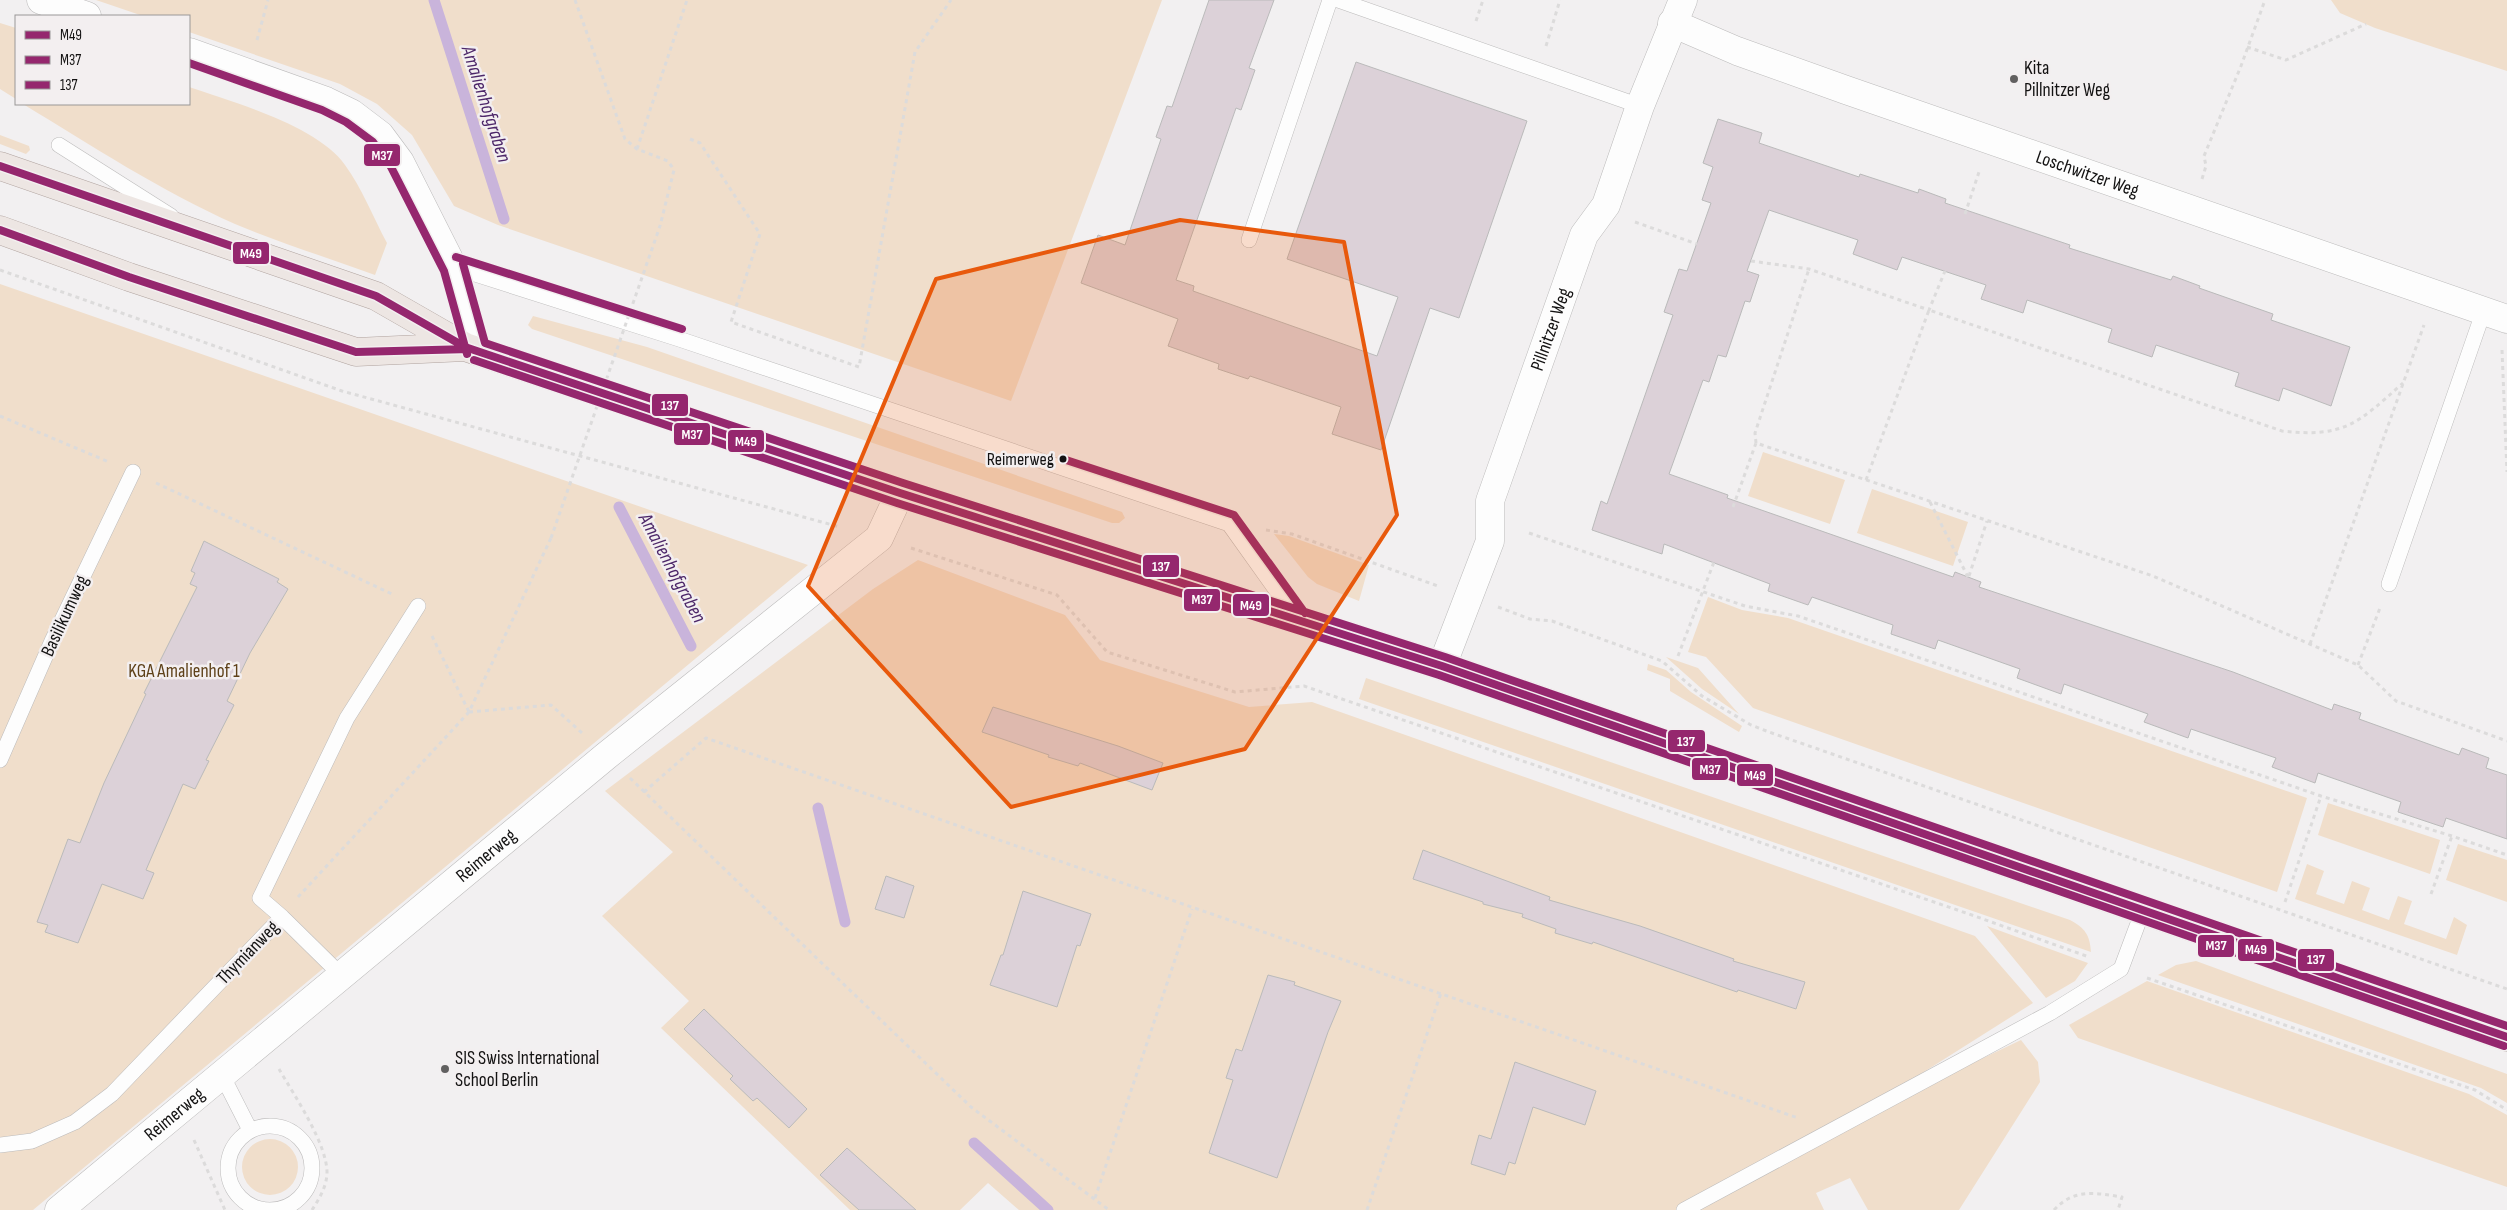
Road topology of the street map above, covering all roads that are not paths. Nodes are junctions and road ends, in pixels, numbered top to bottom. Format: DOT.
graph roads {
  1 [pos="41,0"];
  2 [pos="1330,0"];
  3 [pos="1338,0"];
  4 [pos="1677,12"];
  5 [pos="84,15"];
  6 [pos="190,52"];
  7 [pos="1640,106"];
  8 [pos="58,145"];
  9 [pos="0,166"];
  10 [pos="0,230"];
  11 [pos="206,238"];
  12 [pos="1249,240"];
  13 [pos="453,267"];
  14 [pos="2497,324"];
  15 [pos="471,349"];
  16 [pos="134,472"];
  17 [pos="900,493"];
  18 [pos="2389,584"];
  19 [pos="418,606"];
  20 [pos="1297,619"];
  21 [pos="1442,666"];
  22 [pos="0,760"];
  23 [pos="2143,910"];
  24 [pos="282,917"];
  25 [pos="342,976"];
  26 [pos="2507,1037"];
  27 [pos="222,1075"];
  28 [pos="250,1130"];
  29 [pos="0,1146"];
  30 [pos="292,1208"];
  31 [pos="60,1210"];
  32 [pos="1684,1210"];
  1 -- 5 [label="street"];
  2 -- 12 [label="lane"];
  3 -- 7 [label="lane"];
  4 -- 7 [label="street, Pillnitzer Weg"];
  4 -- 14 [label="street, Loschwitzer Weg"];
  6 -- 13 [label="street"];
  7 -- 21 [label="street, Pillnitzer Weg"];
  8 -- 11 [label="lane"];
  9 -- 11 [label="main road"];
  10 -- 15 [label="main road"];
  11 -- 15 [label="main road"];
  13 -- 15 [label="street"];
  13 -- 20 [label="lane"];
  14 -- 18 [label="lane"];
  15 -- 17 [label="main road"];
  16 -- 22 [label="lane, Basilikumweg"];
  17 -- 20 [label="main road"];
  17 -- 25 [label="street, Reimerweg"];
  19 -- 24 [label="lane, Thymianweg"];
  20 -- 21 [label="main road"];
  21 -- 23 [label="main road"];
  23 -- 26 [label="main road"];
  23 -- 32 [label="lane"];
  24 -- 25 [label="lane"];
  24 -- 29 [label="lane, Thymianweg"];
  25 -- 27 [label="street, Reimerweg"];
  27 -- 28 [label="lane"];
  27 -- 31 [label="street, Reimerweg"];
  28 -- 30 [label="lane"];
  28 -- 30 [label="lane"];
}
